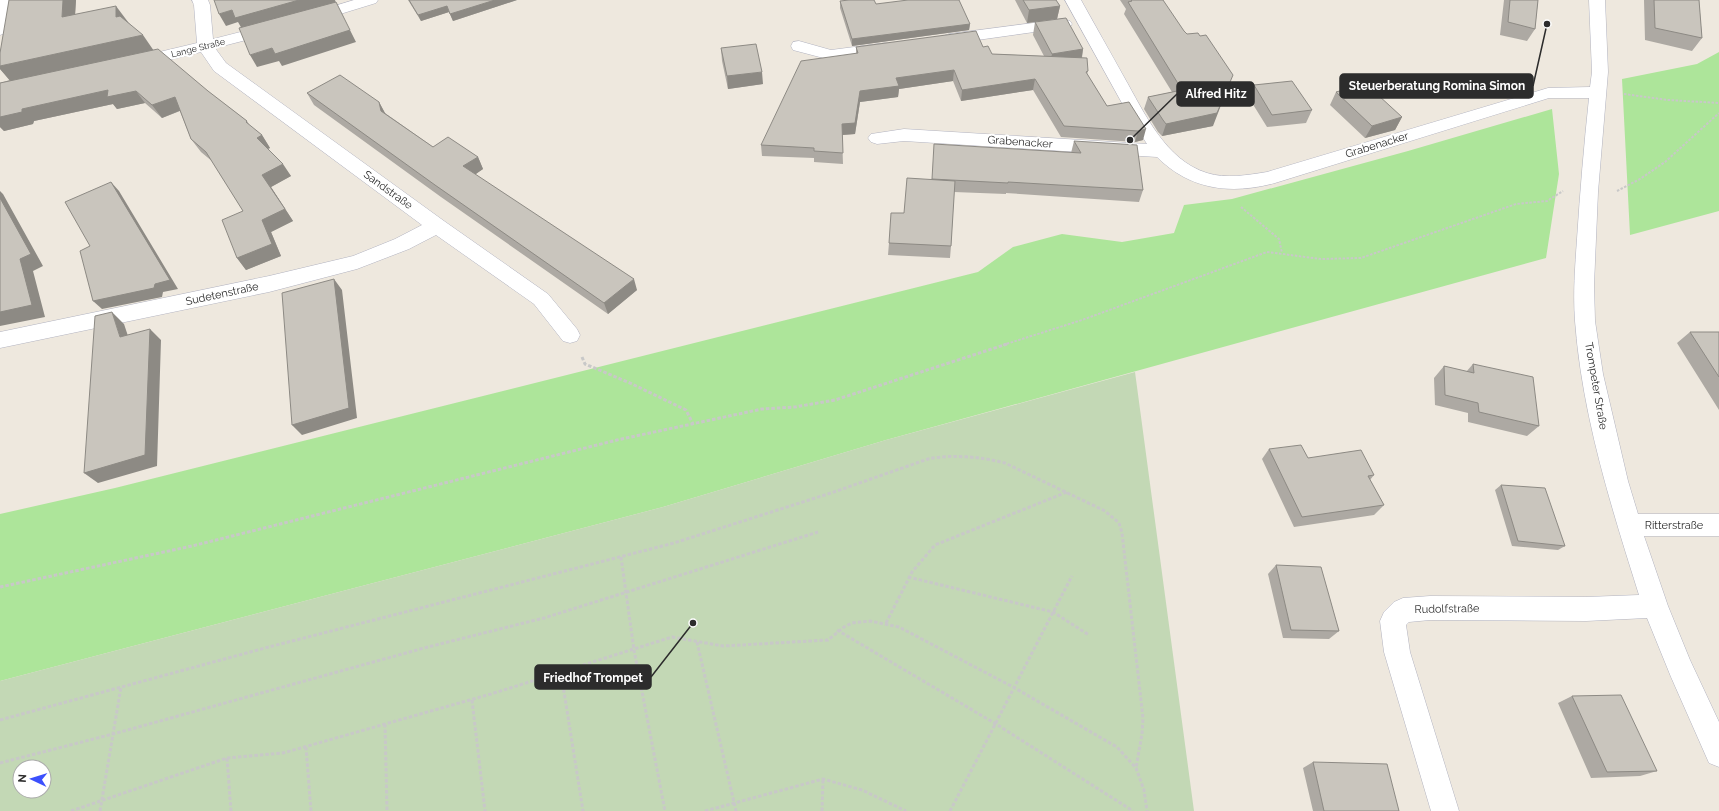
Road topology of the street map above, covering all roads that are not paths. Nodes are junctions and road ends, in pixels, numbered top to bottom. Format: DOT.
graph roads {
  1 [pos="5,0"];
  2 [pos="200,0"];
  3 [pos="370,0"];
  4 [pos="1073,0"];
  5 [pos="1597,0"];
  6 [pos="1085,21"];
  7 [pos="0,30"];
  8 [pos="931,42"];
  9 [pos="205,46"];
  10 [pos="799,46"];
  11 [pos="900,46"];
  12 [pos="117,67"];
  13 [pos="1598,92"];
  14 [pos="878,138"];
  15 [pos="1163,151"];
  16 [pos="438,226"];
  17 [pos="570,335"];
  18 [pos="0,340"];
  19 [pos="1629,525"];
  20 [pos="1719,525"];
  21 [pos="1655,606"];
  22 [pos="1719,753"];
  23 [pos="1445,811"];
  1 -- 7 [label="street"];
  2 -- 9 [label="street"];
  3 -- 9 [label="street, Lange Straße"];
  4 -- 6 [label="street, Grabenacker"];
  5 -- 13 [label="street, Trompeter Straße"];
  6 -- 8 [label="street"];
  6 -- 15 [label="street, Grabenacker"];
  9 -- 12 [label="street, Lange Straße"];
  9 -- 16 [label="street, Sandstraße"];
  10 -- 11 [label="street"];
  13 -- 15 [label="street, Grabenacker"];
  13 -- 19 [label="street, Trompeter Straße"];
  14 -- 15 [label="street, Grabenacker"];
  16 -- 17 [label="street, Sandstraße"];
  16 -- 18 [label="street, Sudetenstraße"];
  19 -- 20 [label="street, Ritterstraße"];
  19 -- 21 [label="street, Trompeter Straße"];
  21 -- 22 [label="street, Trompeter Straße"];
  21 -- 23 [label="street, Rudolfstraße"];
}
